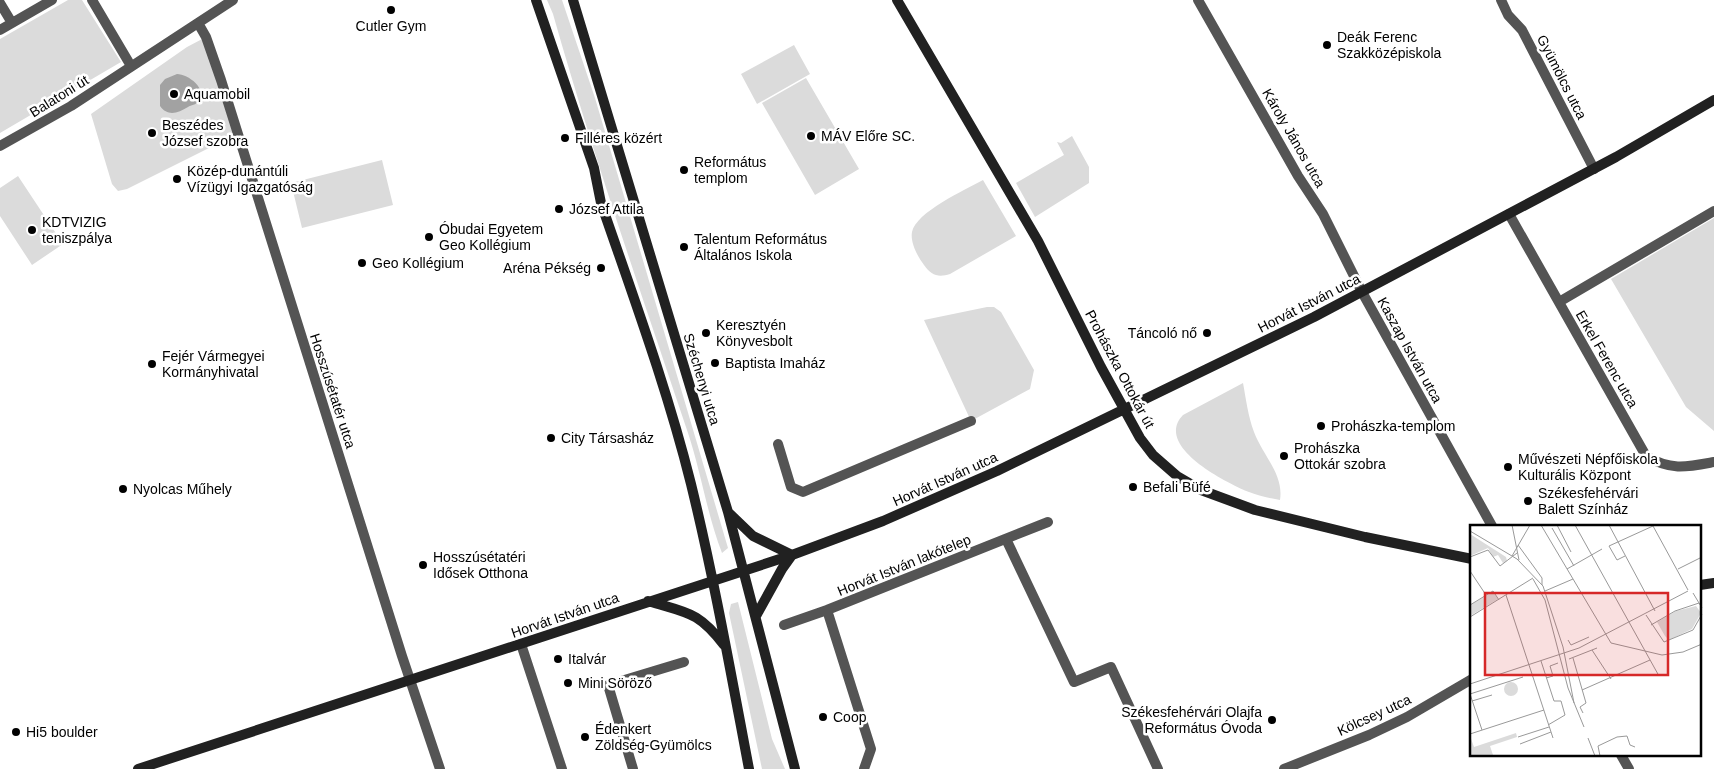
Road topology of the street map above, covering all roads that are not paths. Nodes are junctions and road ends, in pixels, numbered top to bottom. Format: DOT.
graph roads {
  1 [pos="52,0"];
  2 [pos="92,0"];
  3 [pos="233,0"];
  4 [pos="536,0"];
  5 [pos="573,0"];
  6 [pos="897,0"];
  7 [pos="1198,0"];
  8 [pos="1501,0"];
  9 [pos="0,3"];
  10 [pos="12,23"];
  11 [pos="198,23"];
  12 [pos="0,30"];
  13 [pos="131,66"];
  14 [pos="1714,100"];
  15 [pos="0,146"];
  16 [pos="1594,169"];
  17 [pos="1714,211"];
  18 [pos="1509,214"];
  19 [pos="1362,292"];
  20 [pos="1559,302"];
  21 [pos="1124,410"];
  22 [pos="971,421"];
  23 [pos="778,444"];
  24 [pos="1714,462"];
  25 [pos="728,512"];
  26 [pos="1048,522"];
  27 [pos="1491,525"];
  28 [pos="1006,539"];
  29 [pos="792,555"];
  30 [pos="1470,559"];
  31 [pos="743,571"];
  32 [pos="713,580"];
  33 [pos="648,601"];
  34 [pos="827,610"];
  35 [pos="756,616"];
  36 [pos="784,625"];
  37 [pos="521,644"];
  38 [pos="725,647"];
  39 [pos="684,662"];
  40 [pos="410,679"];
  41 [pos="1470,680"];
  42 [pos="1622,756"];
  43 [pos="138,769"];
  44 [pos="440,769"];
  45 [pos="562,769"];
  46 [pos="633,769"];
  47 [pos="749,769"];
  48 [pos="795,769"];
  49 [pos="864,769"];
  50 [pos="1158,769"];
  51 [pos="1284,769"];
  52 [pos="1629,769"];
  1 -- 10 [label="street"];
  2 -- 13 [label="street"];
  3 -- 11 [label="street, Balatoni út"];
  4 -- 32 [label="main road"];
  5 -- 25 [label="main road, Széchenyi utca"];
  6 -- 21 [label="main road, Prohászka Ottokár út"];
  7 -- 19 [label="street, Károly János utca"];
  8 -- 16 [label="street, Gyümölcs utca"];
  9 -- 10 [label="street"];
  10 -- 12 [label="street"];
  11 -- 13 [label="street, Balatoni út"];
  11 -- 40 [label="street, Hosszúsétatér utca"];
  13 -- 15 [label="street, Balatoni út"];
  14 -- 16 [label="main road, Horvát István utca"];
  16 -- 18 [label="main road, Horvát István utca"];
  17 -- 20 [label="street"];
  18 -- 19 [label="main road, Horvát István utca"];
  18 -- 20 [label="street, Erkel Ferenc utca"];
  19 -- 21 [label="main road, Horvát István utca"];
  19 -- 27 [label="street, Kaszap István utca"];
  20 -- 24 [label="street, Erkel Ferenc utca"];
  21 -- 29 [label="main road, Horvát István utca"];
  21 -- 30 [label="main road, Prohászka Ottokár út"];
  22 -- 23 [label="street"];
  25 -- 29 [label="main road"];
  25 -- 31 [label="main road, Széchenyi utca"];
  26 -- 28 [label="street, Horvát István lakótelep"];
  28 -- 34 [label="street, Horvát István lakótelep"];
  28 -- 50 [label="street"];
  29 -- 31 [label="main road, Horvát István utca"];
  29 -- 35 [label="main road"];
  31 -- 32 [label="main road, Horvát István utca"];
  31 -- 35 [label="main road, Széchenyi utca"];
  32 -- 33 [label="main road, Horvát István utca"];
  32 -- 38 [label="main road"];
  33 -- 37 [label="main road, Horvát István utca"];
  33 -- 38 [label="main road"];
  34 -- 36 [label="street"];
  34 -- 49 [label="street, Horvát István lakótelep"];
  35 -- 48 [label="main road, Széchenyi utca"];
  37 -- 40 [label="main road, Horvát István utca"];
  37 -- 45 [label="street"];
  38 -- 47 [label="main road"];
  39 -- 46 [label="street"];
  40 -- 43 [label="main road, Horvát István utca"];
  40 -- 44 [label="street, Hosszúsétatér utca"];
  41 -- 51 [label="street, Kölcsey utca"];
  42 -- 52 [label="street"];
}
